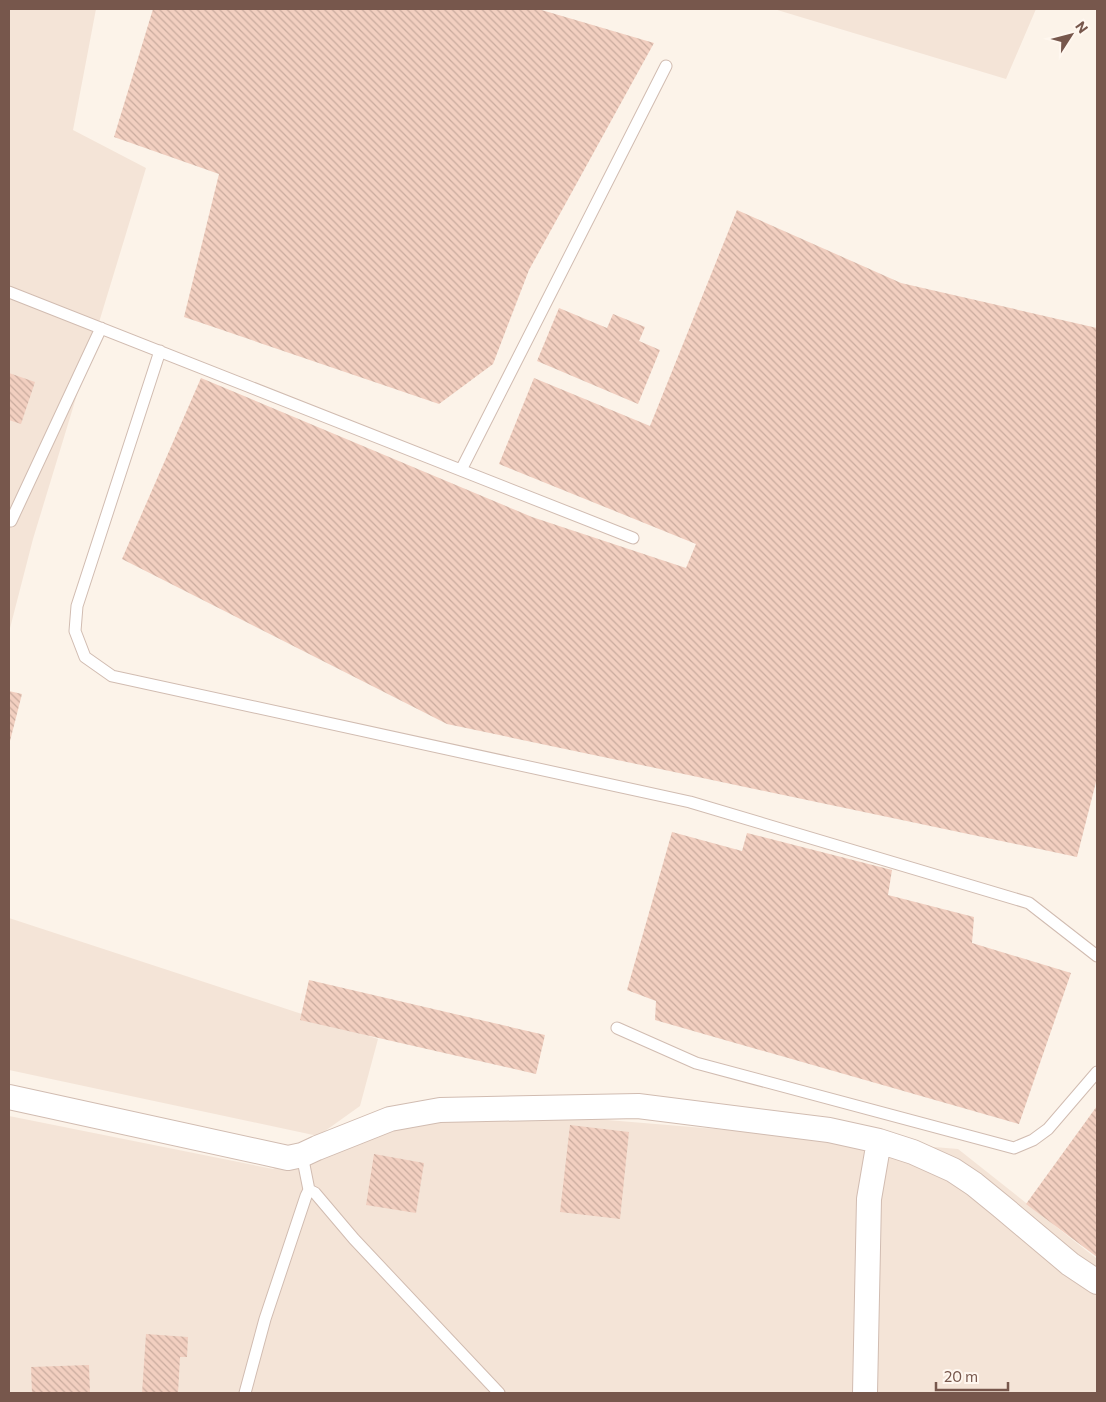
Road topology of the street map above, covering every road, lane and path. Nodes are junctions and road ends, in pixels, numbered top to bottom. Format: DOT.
graph roads {
  1 [pos="666,66"];
  2 [pos="9,292"];
  3 [pos="101,328"];
  4 [pos="160,351"];
  5 [pos="461,470"];
  6 [pos="11,521"];
  7 [pos="633,538"];
  8 [pos="1097,956"];
  9 [pos="617,1028"];
  10 [pos="1097,1072"];
  11 [pos="9,1097"];
  12 [pos="879,1141"];
  13 [pos="302,1155"];
  14 [pos="309,1190"];
  15 [pos="1097,1282"];
  16 [pos="245,1393"];
  17 [pos="499,1393"];
  18 [pos="865,1393"];
  1 -- 5 [label="lane"];
  2 -- 3 [label="lane"];
  3 -- 4 [label="lane"];
  3 -- 6 [label="lane"];
  4 -- 5 [label="lane"];
  4 -- 8 [label="lane"];
  5 -- 7 [label="lane"];
  9 -- 10 [label="lane"];
  11 -- 13 [label="street"];
  12 -- 13 [label="street"];
  12 -- 15 [label="street"];
  12 -- 18 [label="street"];
  13 -- 14 [label="lane"];
  14 -- 16 [label="lane"];
  14 -- 17 [label="lane"];
}
